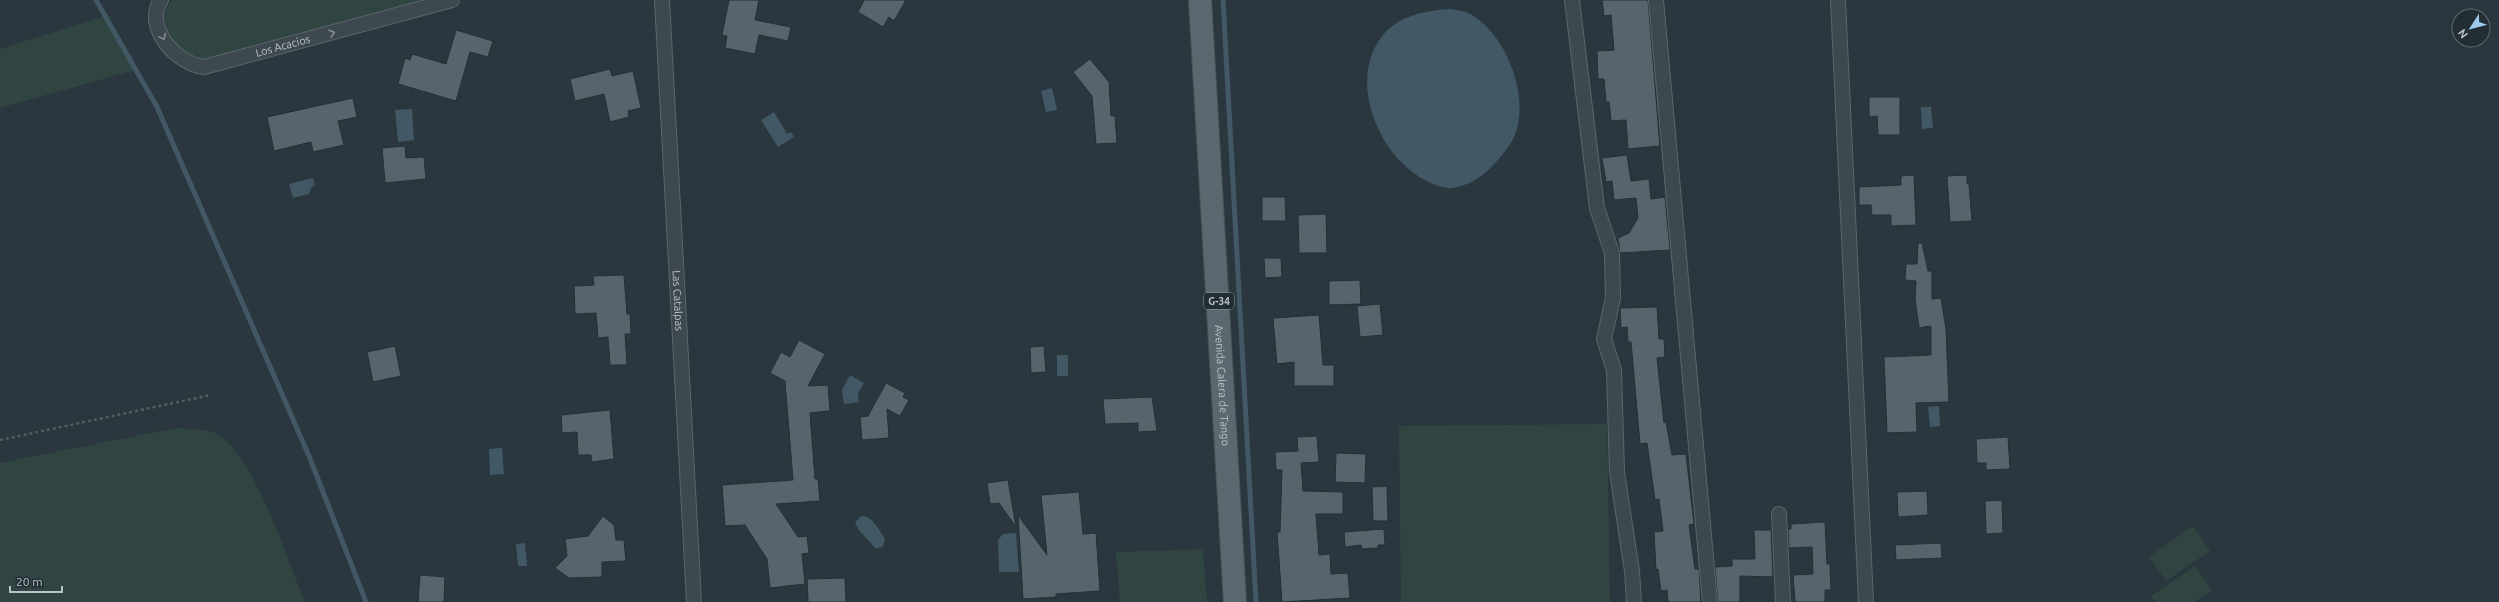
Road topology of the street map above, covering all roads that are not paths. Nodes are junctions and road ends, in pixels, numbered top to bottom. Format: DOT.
graph roads {
  1 [pos="161,0"];
  2 [pos="452,0"];
  3 [pos="662,0"];
  4 [pos="1200,0"];
  5 [pos="1572,0"];
  6 [pos="1656,0"];
  7 [pos="1838,0"];
  8 [pos="1779,514"];
  9 [pos="694,602"];
  10 [pos="1236,602"];
  11 [pos="1634,602"];
  12 [pos="1710,602"];
  13 [pos="1783,602"];
  14 [pos="1866,602"];
  1 -- 2 [label="street, Los Acacios, one-way"];
  3 -- 9 [label="street, Las Catalpas"];
  4 -- 10 [label="main road, Avenida Calera de Tango / G-34"];
  5 -- 11 [label="street"];
  6 -- 12 [label="street"];
  7 -- 14 [label="street"];
  8 -- 13 [label="street"];
}
